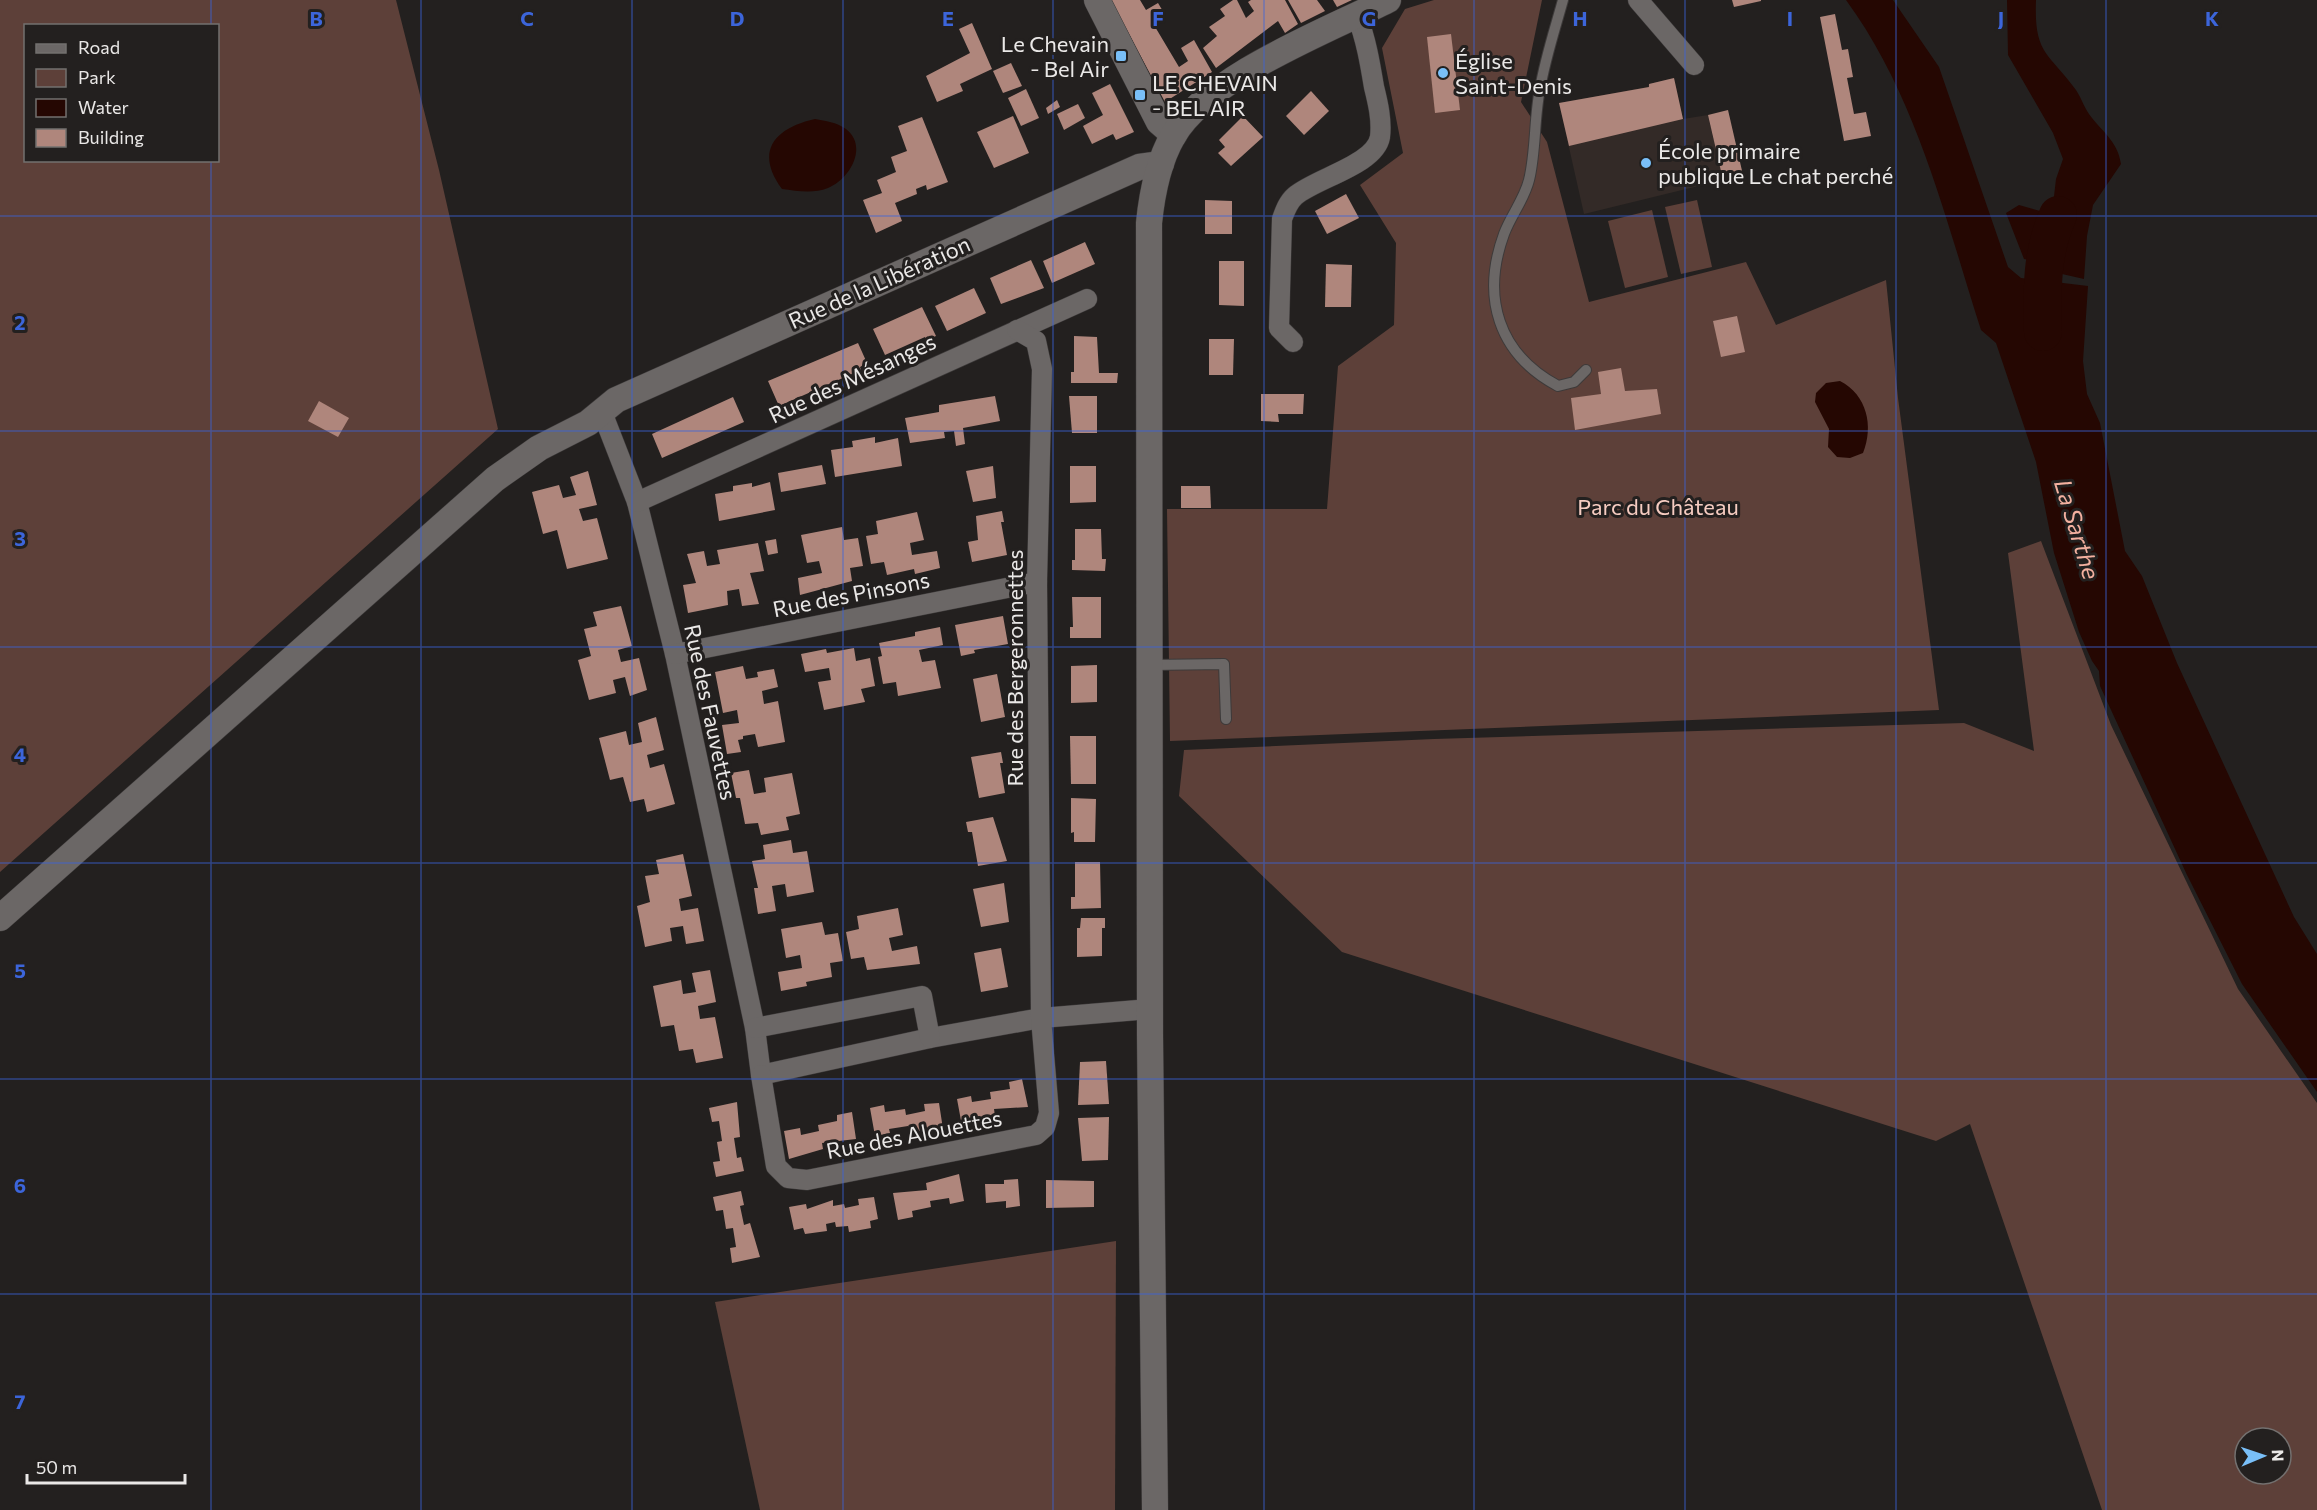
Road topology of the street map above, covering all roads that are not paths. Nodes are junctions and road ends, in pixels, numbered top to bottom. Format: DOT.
graph roads {
  1 [pos="1097,0"];
  2 [pos="1388,0"];
  3 [pos="1563,0"];
  4 [pos="1638,0"];
  5 [pos="1357,16"];
  6 [pos="1694,65"];
  7 [pos="1174,135"];
  8 [pos="1161,164"];
  9 [pos="1087,299"];
  10 [pos="1017,330"];
  11 [pos="1293,342"];
  12 [pos="1586,370"];
  13 [pos="602,412"];
  14 [pos="637,502"];
  15 [pos="1037,582"];
  16 [pos="675,654"];
  17 [pos="1150,665"];
  18 [pos="1226,719"];
  19 [pos="0,918"];
  20 [pos="1150,1009"];
  21 [pos="1041,1018"];
  22 [pos="755,1028"];
  23 [pos="930,1038"];
  24 [pos="761,1075"];
  25 [pos="1155,1510"];
  1 -- 7 [label="street"];
  2 -- 5 [label="street"];
  3 -- 12 [label="lane"];
  4 -- 6 [label="street"];
  5 -- 7 [label="street"];
  5 -- 11 [label="street"];
  7 -- 8 [label="street"];
  8 -- 13 [label="street, Rue de la Libération"];
  8 -- 17 [label="street"];
  9 -- 10 [label="street, Rue des Mésanges"];
  10 -- 14 [label="street, Rue des Mésanges"];
  10 -- 15 [label="street, Rue des Bergeronnettes"];
  13 -- 14 [label="street, Rue des Fauvettes"];
  13 -- 19 [label="street, Rue de la Libération"];
  14 -- 16 [label="street, Rue des Fauvettes"];
  15 -- 16 [label="street, Rue des Pinsons"];
  15 -- 21 [label="street, Rue des Bergeronnettes"];
  16 -- 22 [label="street, Rue des Fauvettes"];
  17 -- 18 [label="lane"];
  17 -- 20 [label="street"];
  20 -- 21 [label="street"];
  20 -- 25 [label="street"];
  21 -- 23 [label="street"];
  21 -- 24 [label="street, Rue des Alouettes"];
  22 -- 23 [label="street"];
  22 -- 24 [label="street, Rue des Fauvettes"];
  23 -- 24 [label="street"];
}
